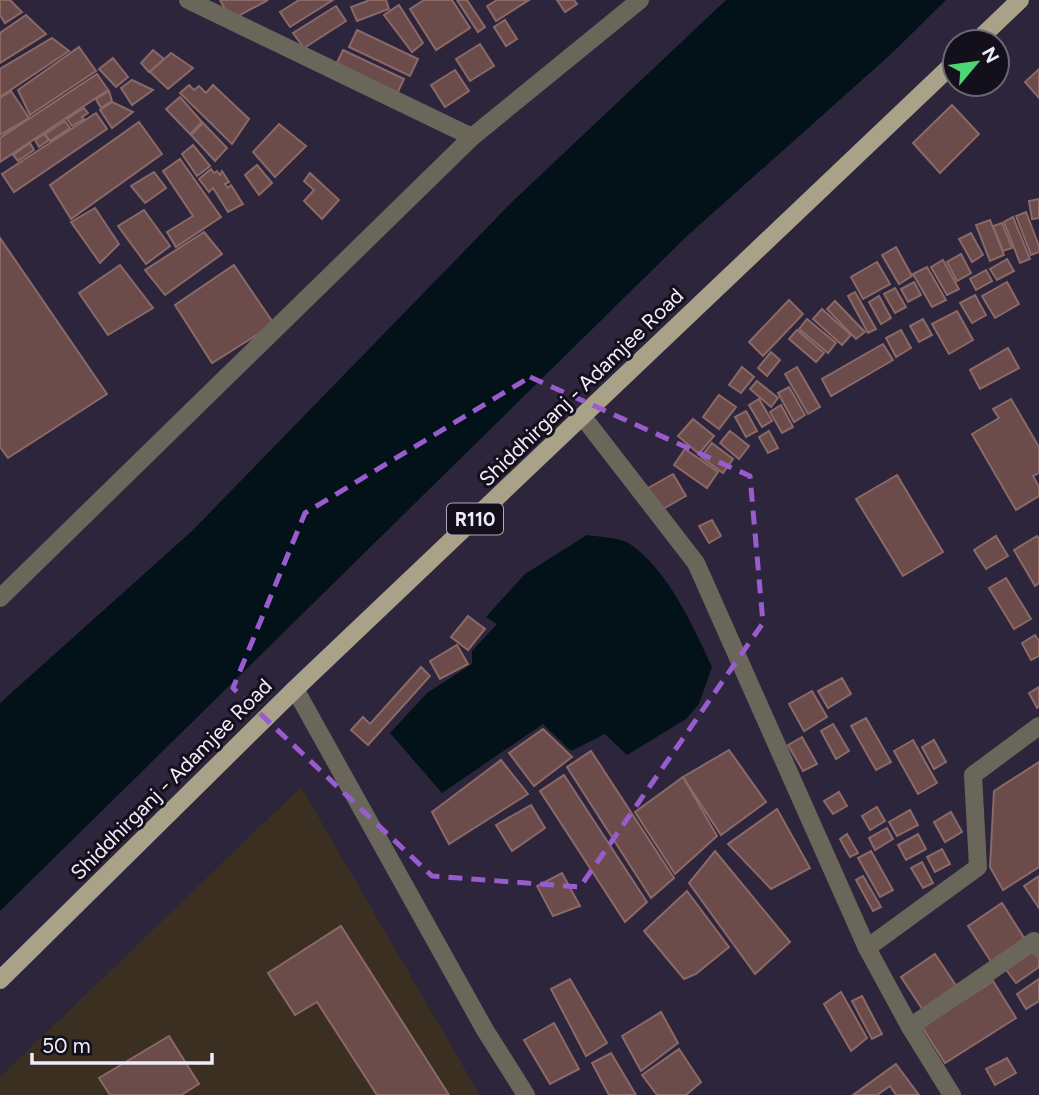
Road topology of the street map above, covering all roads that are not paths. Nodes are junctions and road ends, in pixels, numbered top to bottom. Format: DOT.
graph roads {
  1 [pos="188,0"];
  2 [pos="640,0"];
  3 [pos="1020,0"];
  4 [pos="991,28"];
  5 [pos="941,75"];
  6 [pos="472,137"];
  7 [pos="583,417"];
  8 [pos="0,597"];
  9 [pos="295,689"];
  10 [pos="1039,726"];
  11 [pos="867,948"];
  12 [pos="1039,948"];
  13 [pos="0,980"];
  14 [pos="910,1027"];
  15 [pos="526,1095"];
  16 [pos="952,1095"];
  1 -- 6 [label="street"];
  2 -- 6 [label="street"];
  3 -- 4 [label="main road"];
  5 -- 7 [label="main road, Shiddhirganj - Adamjee Road / R110"];
  6 -- 8 [label="street"];
  7 -- 9 [label="main road, Shiddhirganj - Adamjee Road / R110"];
  7 -- 11 [label="street"];
  9 -- 13 [label="main road, Shiddhirganj - Adamjee Road / R110"];
  9 -- 15 [label="street"];
  10 -- 11 [label="street"];
  11 -- 14 [label="street"];
  12 -- 14 [label="street"];
  14 -- 16 [label="street"];
}
